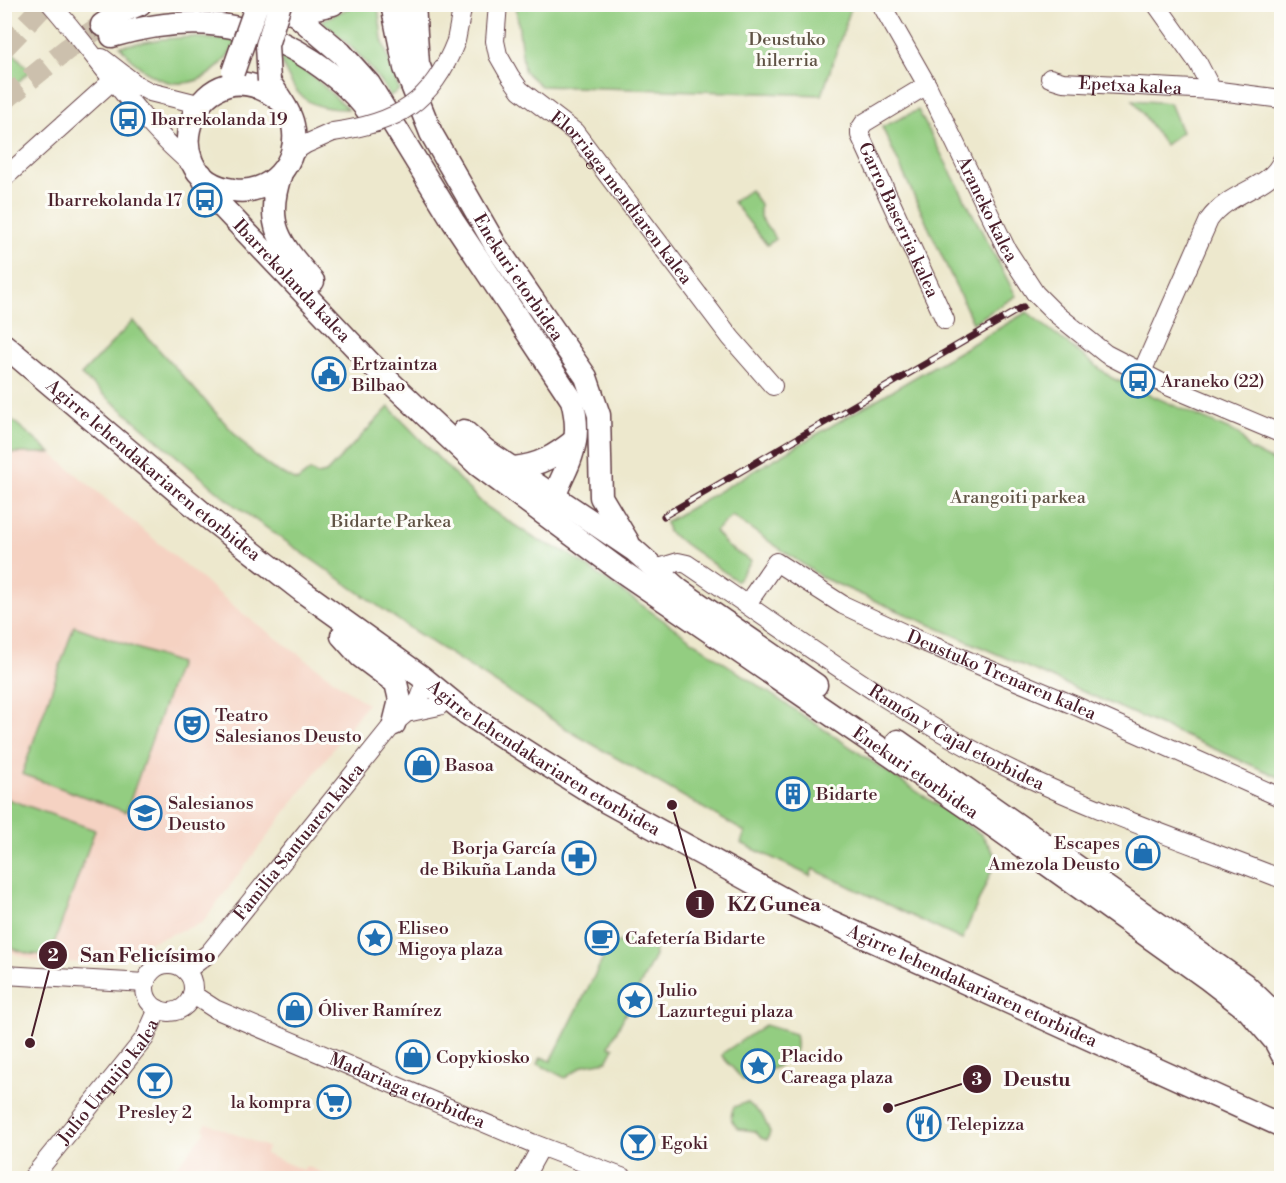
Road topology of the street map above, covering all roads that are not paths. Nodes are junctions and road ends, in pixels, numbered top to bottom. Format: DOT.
graph roads {
  1 [pos="51,4"];
  2 [pos="140,4"];
  3 [pos="255,4"];
  4 [pos="333,4"];
  5 [pos="392,4"];
  6 [pos="414,4"];
  7 [pos="463,4"];
  8 [pos="498,4"];
  9 [pos="881,4"];
  10 [pos="1156,4"];
  11 [pos="287,9"];
  12 [pos="93,52"];
  13 [pos="1050,78"];
  14 [pos="229,79"];
  15 [pos="112,81"];
  16 [pos="927,86"];
  17 [pos="1212,90"];
  18 [pos="1281,99"];
  19 [pos="280,101"];
  20 [pos="198,104"];
  21 [pos="297,124"];
  22 [pos="333,132"];
  23 [pos="299,148"];
  24 [pos="1281,160"];
  25 [pos="200,172"];
  26 [pos="281,173"];
  27 [pos="4,178"];
  28 [pos="453,222"];
  29 [pos="496,246"];
  30 [pos="945,320"];
  31 [pos="4,345"];
  32 [pos="4,363"];
  33 [pos="1142,372"];
  34 [pos="773,386"];
  35 [pos="1281,434"];
  36 [pos="575,440"];
  37 [pos="514,468"];
  38 [pos="554,496"];
  39 [pos="554,521"];
  40 [pos="593,550"];
  41 [pos="634,550"];
  42 [pos="655,569"];
  43 [pos="747,604"];
  44 [pos="342,636"];
  45 [pos="423,683"];
  46 [pos="439,706"];
  47 [pos="403,718"];
  48 [pos="1281,798"];
  49 [pos="1281,879"];
  50 [pos="186,972"];
  51 [pos="4,975"];
  52 [pos="146,983"];
  53 [pos="192,994"];
  54 [pos="158,1009"];
  55 [pos="1281,1024"];
  56 [pos="1281,1054"];
  57 [pos="1281,1126"];
  58 [pos="1281,1142"];
  59 [pos="541,1147"];
  60 [pos="32,1179"];
  61 [pos="524,1179"];
  62 [pos="624,1179"];
  1 -- 12 [label="street, Ibarrekolanda kalea"];
  2 -- 28 [label="main road, Enekuri etorbidea"];
  3 -- 11 [label="main road"];
  3 -- 14 [label="main road, bridge"];
  4 -- 11 [label="main road"];
  5 -- 29 [label="main road, Enekuri etorbidea"];
  6 -- 29 [label="main road"];
  7 -- 22 [label="street, bridge"];
  8 -- 34 [label="street, Elorriaga mendiaren kalea"];
  9 -- 16 [label="street, Araneko kalea"];
  10 -- 17 [label="street, Epetxa kalea"];
  11 -- 19 [label="main road, bridge"];
  11 -- 28 [label="main road, Enekuri etorbidea"];
  12 -- 15 [label="street, Ibarrekolanda kalea"];
  12 -- 20 [label="street, Ibarrekolanda kalea"];
  13 -- 17 [label="street, Epetxa kalea"];
  14 -- 19 [label="main road"];
  14 -- 20 [label="main road"];
  15 -- 25 [label="street, Ibarrekolanda kalea"];
  15 -- 27 [label="street"];
  16 -- 30 [label="street, Garro Baserria kalea"];
  16 -- 33 [label="street, Araneko kalea"];
  17 -- 18 [label="street, Epetxa kalea"];
  19 -- 21 [label="main road"];
  20 -- 25 [label="main road"];
  21 -- 22 [label="street"];
  21 -- 23 [label="main road"];
  22 -- 23 [label="street"];
  23 -- 26 [label="main road"];
  24 -- 33 [label="street"];
  25 -- 26 [label="main road"];
  25 -- 39 [label="main road, Ibarrekolanda kalea"];
  26 -- 37 [label="main road, Ibarrekolanda kalea"];
  28 -- 36 [label="main road, Enekuri etorbidea"];
  29 -- 41 [label="main road, Enekuri etorbidea"];
  31 -- 45 [label="main road, Agirre lehendakariaren etorbidea"];
  32 -- 44 [label="main road, Agirre lehendakariaren etorbidea"];
  33 -- 35 [label="street, Araneko kalea"];
  36 -- 37 [label="main road"];
  36 -- 38 [label="main road, Enekuri etorbidea"];
  37 -- 38 [label="main road, Ibarrekolanda kalea"];
  38 -- 39 [label="main road, Enekuri etorbidea"];
  38 -- 41 [label="main road, Enekuri etorbidea"];
  39 -- 40 [label="main road, Enekuri etorbidea"];
  40 -- 42 [label="main road"];
  40 -- 56 [label="main road, Enekuri etorbidea"];
  41 -- 42 [label="main road, Enekuri etorbidea"];
  42 -- 43 [label="street, Ramón y Cajal etorbidea"];
  42 -- 55 [label="main road, Enekuri etorbidea"];
  43 -- 48 [label="street, Deustuko Trenaren kalea"];
  43 -- 49 [label="street, Ramón y Cajal etorbidea"];
  44 -- 45 [label="main road, Agirre lehendakariaren etorbidea"];
  44 -- 47 [label="main road, Agirre lehendakariaren etorbidea"];
  45 -- 46 [label="main road, Agirre lehendakariaren etorbidea"];
  45 -- 47 [label="street, Familia Santuaren kalea"];
  45 -- 57 [label="main road, Agirre lehendakariaren etorbidea"];
  46 -- 47 [label="street"];
  46 -- 58 [label="main road, Agirre lehendakariaren etorbidea"];
  47 -- 50 [label="street, Familia Santuaren kalea"];
  50 -- 52 [label="street"];
  50 -- 53 [label="street"];
  51 -- 52 [label="street"];
  52 -- 54 [label="street"];
  53 -- 54 [label="street"];
  53 -- 59 [label="street, Madariaga etorbidea"];
  54 -- 60 [label="street, Julio Urquijo kalea"];
  59 -- 61 [label="street"];
  59 -- 62 [label="street, Madariaga etorbidea"];
}
